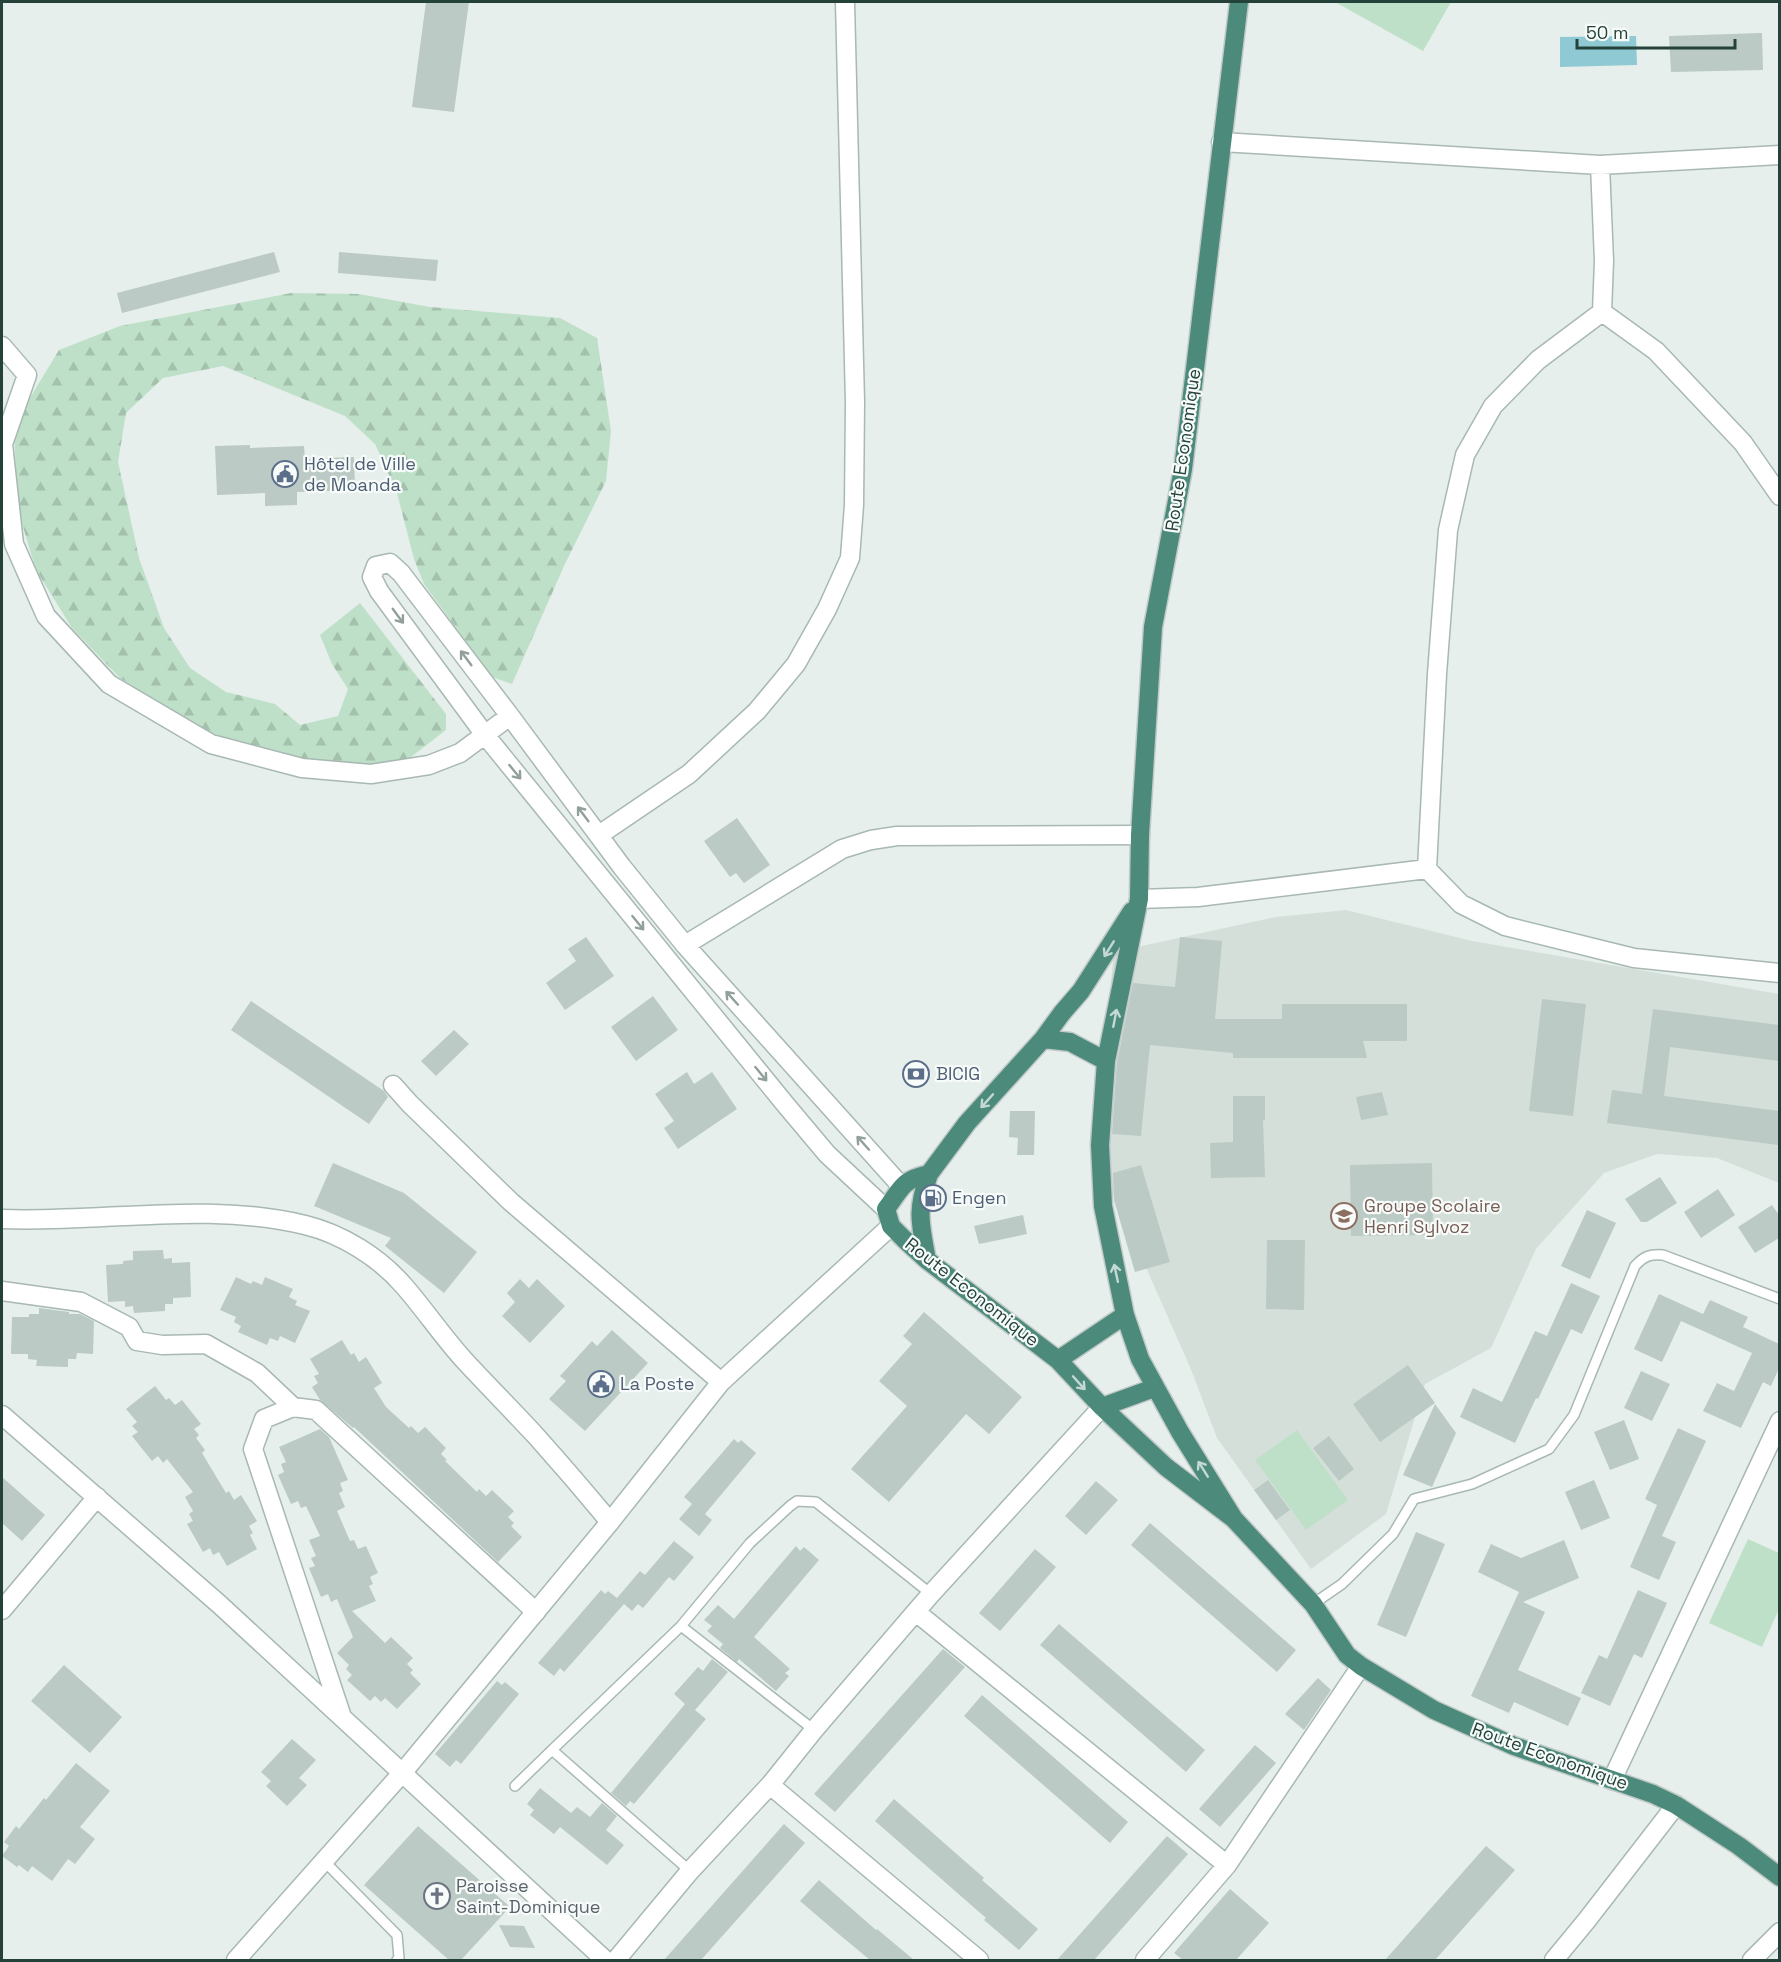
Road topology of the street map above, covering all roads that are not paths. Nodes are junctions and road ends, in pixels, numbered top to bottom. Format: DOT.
graph roads {
  1 [pos="845,2"];
  2 [pos="1239,2"];
  3 [pos="1221,141"];
  4 [pos="1779,155"];
  5 [pos="1599,165"];
  6 [pos="1602,312"];
  7 [pos="2,346"];
  8 [pos="1779,496"];
  9 [pos="510,716"];
  10 [pos="485,735"];
  11 [pos="599,835"];
  12 [pos="1140,835"];
  13 [pos="1427,869"];
  14 [pos="1139,899"];
  15 [pos="685,945"];
  16 [pos="1779,973"];
  17 [pos="1043,1039"];
  18 [pos="1106,1061"];
  19 [pos="393,1084"];
  20 [pos="929,1174"];
  21 [pos="902,1187"];
  22 [pos="888,1218"];
  23 [pos="2,1219"];
  24 [pos="927,1260"];
  25 [pos="2,1291"];
  26 [pos="1779,1299"];
  27 [pos="1125,1316"];
  28 [pos="1059,1360"];
  29 [pos="721,1382"];
  30 [pos="1155,1388"];
  31 [pos="293,1407"];
  32 [pos="1102,1407"];
  33 [pos="2,1415"];
  34 [pos="1779,1421"];
  35 [pos="97,1497"];
  36 [pos="1234,1519"];
  37 [pos="610,1522"];
  38 [pos="931,1594"];
  39 [pos="1312,1604"];
  40 [pos="2,1610"];
  41 [pos="916,1611"];
  42 [pos="536,1612"];
  43 [pos="681,1626"];
  44 [pos="1360,1666"];
  45 [pos="341,1716"];
  46 [pos="814,1730"];
  47 [pos="552,1750"];
  48 [pos="403,1772"];
  49 [pos="1612,1780"];
  50 [pos="770,1785"];
  51 [pos="514,1786"];
  52 [pos="1676,1805"];
  53 [pos="324,1861"];
  54 [pos="1227,1865"];
  55 [pos="690,1871"];
  56 [pos="1779,1877"];
  57 [pos="1779,1932"];
  58 [pos="236,1960"];
  59 [pos="397,1960"];
  60 [pos="605,1960"];
  61 [pos="616,1960"];
  62 [pos="979,1960"];
  63 [pos="1145,1960"];
  64 [pos="1554,1960"];
  65 [pos="1752,1960"];
  1 -- 11 [label="street"];
  2 -- 3 [label="highway, Route Economique"];
  3 -- 5 [label="street"];
  3 -- 12 [label="highway, Route Economique"];
  4 -- 5 [label="street"];
  5 -- 6 [label="street"];
  6 -- 8 [label="street"];
  6 -- 13 [label="street"];
  7 -- 10 [label="street"];
  9 -- 10 [label="street"];
  9 -- 10 [label="street, one-way"];
  11 -- 9 [label="street, one-way"];
  10 -- 22 [label="street, one-way"];
  11 -- 15 [label="street"];
  12 -- 14 [label="highway, Route Economique"];
  12 -- 15 [label="street"];
  13 -- 14 [label="street"];
  13 -- 16 [label="street"];
  14 -- 17 [label="highway, one-way"];
  18 -- 14 [label="highway, Route Economique, one-way"];
  21 -- 15 [label="street, one-way"];
  17 -- 18 [label="highway"];
  17 -- 20 [label="highway, one-way"];
  27 -- 18 [label="highway, Route Economique, one-way"];
  19 -- 29 [label="street"];
  20 -- 21 [label="highway"];
  20 -- 24 [label="highway"];
  21 -- 22 [label="highway"];
  22 -- 24 [label="highway, Route Economique"];
  22 -- 29 [label="street"];
  23 -- 37 [label="street"];
  24 -- 28 [label="highway, Route Economique"];
  25 -- 31 [label="street"];
  26 -- 39 [label="lane"];
  27 -- 28 [label="highway"];
  27 -- 30 [label="highway, Route Economique"];
  28 -- 32 [label="highway, Route Economique, one-way"];
  29 -- 37 [label="street"];
  30 -- 32 [label="highway"];
  36 -- 30 [label="highway, Route Economique, one-way"];
  31 -- 42 [label="street"];
  31 -- 45 [label="street"];
  32 -- 36 [label="highway, Route Economique"];
  32 -- 38 [label="street"];
  33 -- 35 [label="street"];
  34 -- 49 [label="street"];
  35 -- 40 [label="street"];
  35 -- 45 [label="street"];
  36 -- 39 [label="highway, Route Economique"];
  37 -- 42 [label="street"];
  38 -- 41 [label="street"];
  38 -- 43 [label="lane"];
  39 -- 44 [label="highway, Route Economique"];
  41 -- 46 [label="street"];
  41 -- 54 [label="street"];
  42 -- 48 [label="street"];
  43 -- 46 [label="lane"];
  43 -- 47 [label="lane"];
  44 -- 49 [label="highway, Route Economique"];
  44 -- 54 [label="street"];
  45 -- 48 [label="street"];
  46 -- 50 [label="street"];
  47 -- 51 [label="lane"];
  47 -- 55 [label="lane"];
  48 -- 53 [label="street"];
  48 -- 60 [label="street"];
  49 -- 52 [label="highway, Route Economique"];
  50 -- 55 [label="street"];
  50 -- 62 [label="street"];
  52 -- 56 [label="highway, Route Economique"];
  52 -- 64 [label="street"];
  53 -- 58 [label="street"];
  53 -- 59 [label="lane"];
  54 -- 63 [label="street"];
  55 -- 61 [label="street"];
  57 -- 65 [label="street"];
}
